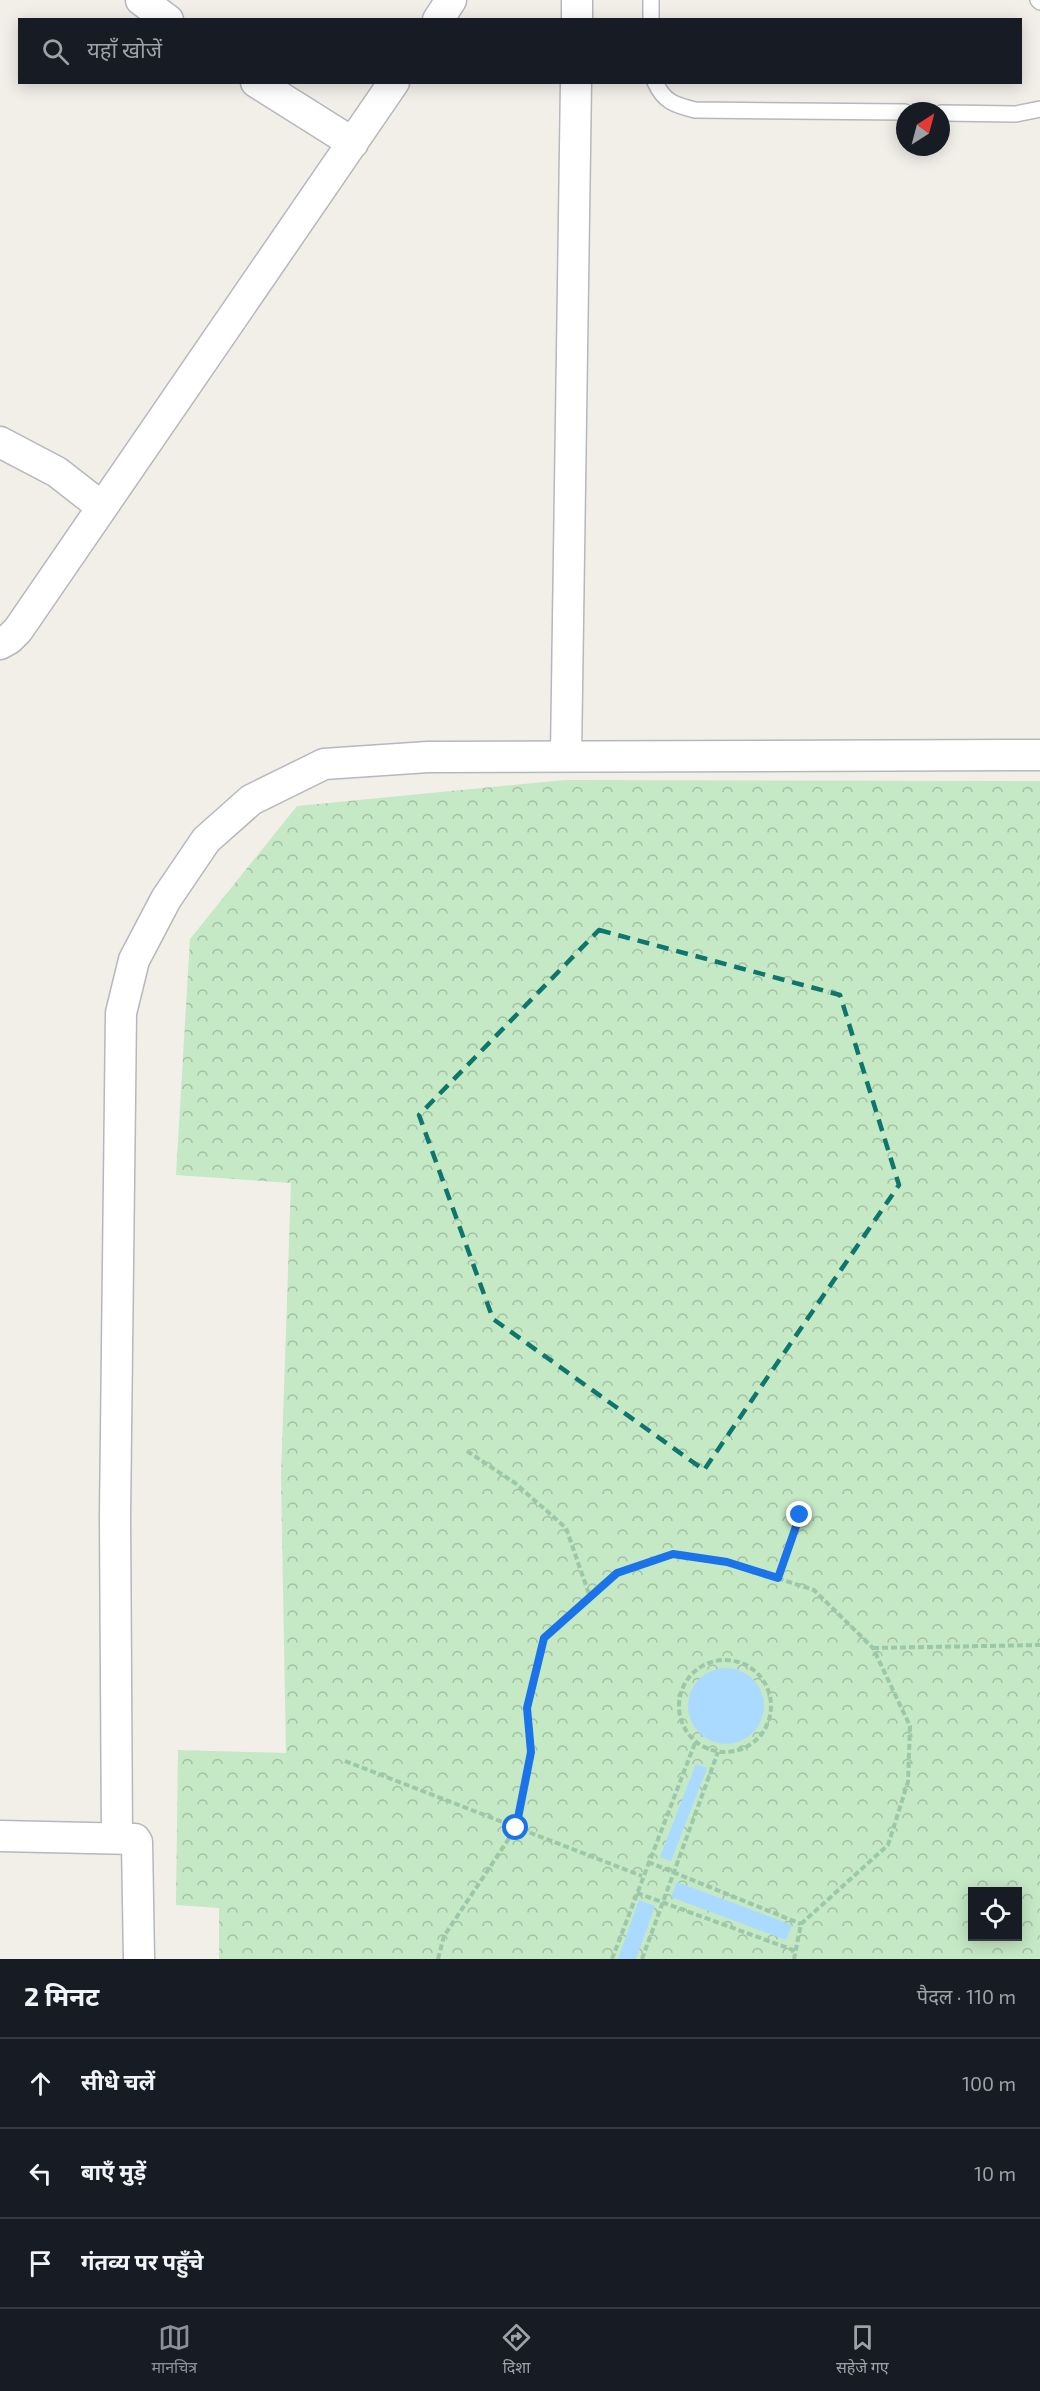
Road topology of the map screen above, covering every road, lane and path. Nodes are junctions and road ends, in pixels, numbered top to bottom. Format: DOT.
graph roads {
  1 [pos="141,0"];
  2 [pos="451,0"];
  3 [pos="577,0"];
  4 [pos="651,0"];
  5 [pos="165,18"];
  6 [pos="439,18"];
  7 [pos="577,18"];
  8 [pos="651,18"];
  9 [pos="259,84"];
  10 [pos="393,84"];
  11 [pos="576,84"];
  12 [pos="656,84"];
  13 [pos="1040,109"];
  14 [pos="896,112"];
  15 [pos="950,113"];
  16 [pos="353,142"];
  17 [pos="0,442"];
  18 [pos="102,507"];
  19 [pos="0,644"];
  20 [pos="1040,755"];
  21 [pos="566,756"];
  22 [pos="467,1451"];
  23 [pos="800,1515"];
  24 [pos="778,1578"];
  25 [pos="590,1598"];
  26 [pos="1040,1645"];
  27 [pos="873,1648"];
  28 [pos="695,1743"];
  29 [pos="718,1752"];
  30 [pos="345,1761"];
  31 [pos="516,1828"];
  32 [pos="0,1836"];
  33 [pos="117,1838"];
  34 [pos="648,1862"];
  35 [pos="673,1872"];
  36 [pos="642,1876"];
  37 [pos="636,1893"];
  38 [pos="662,1902"];
  39 [pos="801,1924"];
  40 [pos="796,1951"];
  41 [pos="139,1959"];
  42 [pos="438,1959"];
  43 [pos="612,1959"];
  44 [pos="642,1959"];
  45 [pos="794,1959"];
  1 -- 5 [label="street"];
  2 -- 6 [label="street"];
  3 -- 7 [label="street"];
  4 -- 8 [label="lane"];
  9 -- 16 [label="street"];
  10 -- 16 [label="street"];
  11 -- 21 [label="street"];
  12 -- 14 [label="lane"];
  13 -- 15 [label="lane"];
  16 -- 18 [label="street"];
  17 -- 18 [label="street"];
  18 -- 19 [label="street"];
  20 -- 21 [label="street"];
  21 -- 33 [label="street"];
  22 -- 25 [label="path"];
  23 -- 24 [label="path"];
  24 -- 25 [label="path"];
  24 -- 27 [label="path"];
  25 -- 31 [label="path"];
  26 -- 27 [label="path"];
  27 -- 39 [label="path"];
  28 -- 29 [label="path"];
  28 -- 29 [label="path"];
  28 -- 34 [label="path"];
  29 -- 35 [label="path"];
  30 -- 31 [label="path"];
  31 -- 36 [label="path"];
  31 -- 42 [label="path"];
  32 -- 33 [label="street"];
  33 -- 41 [label="street"];
  34 -- 35 [label="path"];
  34 -- 36 [label="path"];
  35 -- 38 [label="path"];
  35 -- 39 [label="path"];
  36 -- 37 [label="path"];
  37 -- 38 [label="path"];
  37 -- 43 [label="path"];
  38 -- 40 [label="path"];
  38 -- 44 [label="path"];
  39 -- 40 [label="path"];
  40 -- 45 [label="path"];
}
